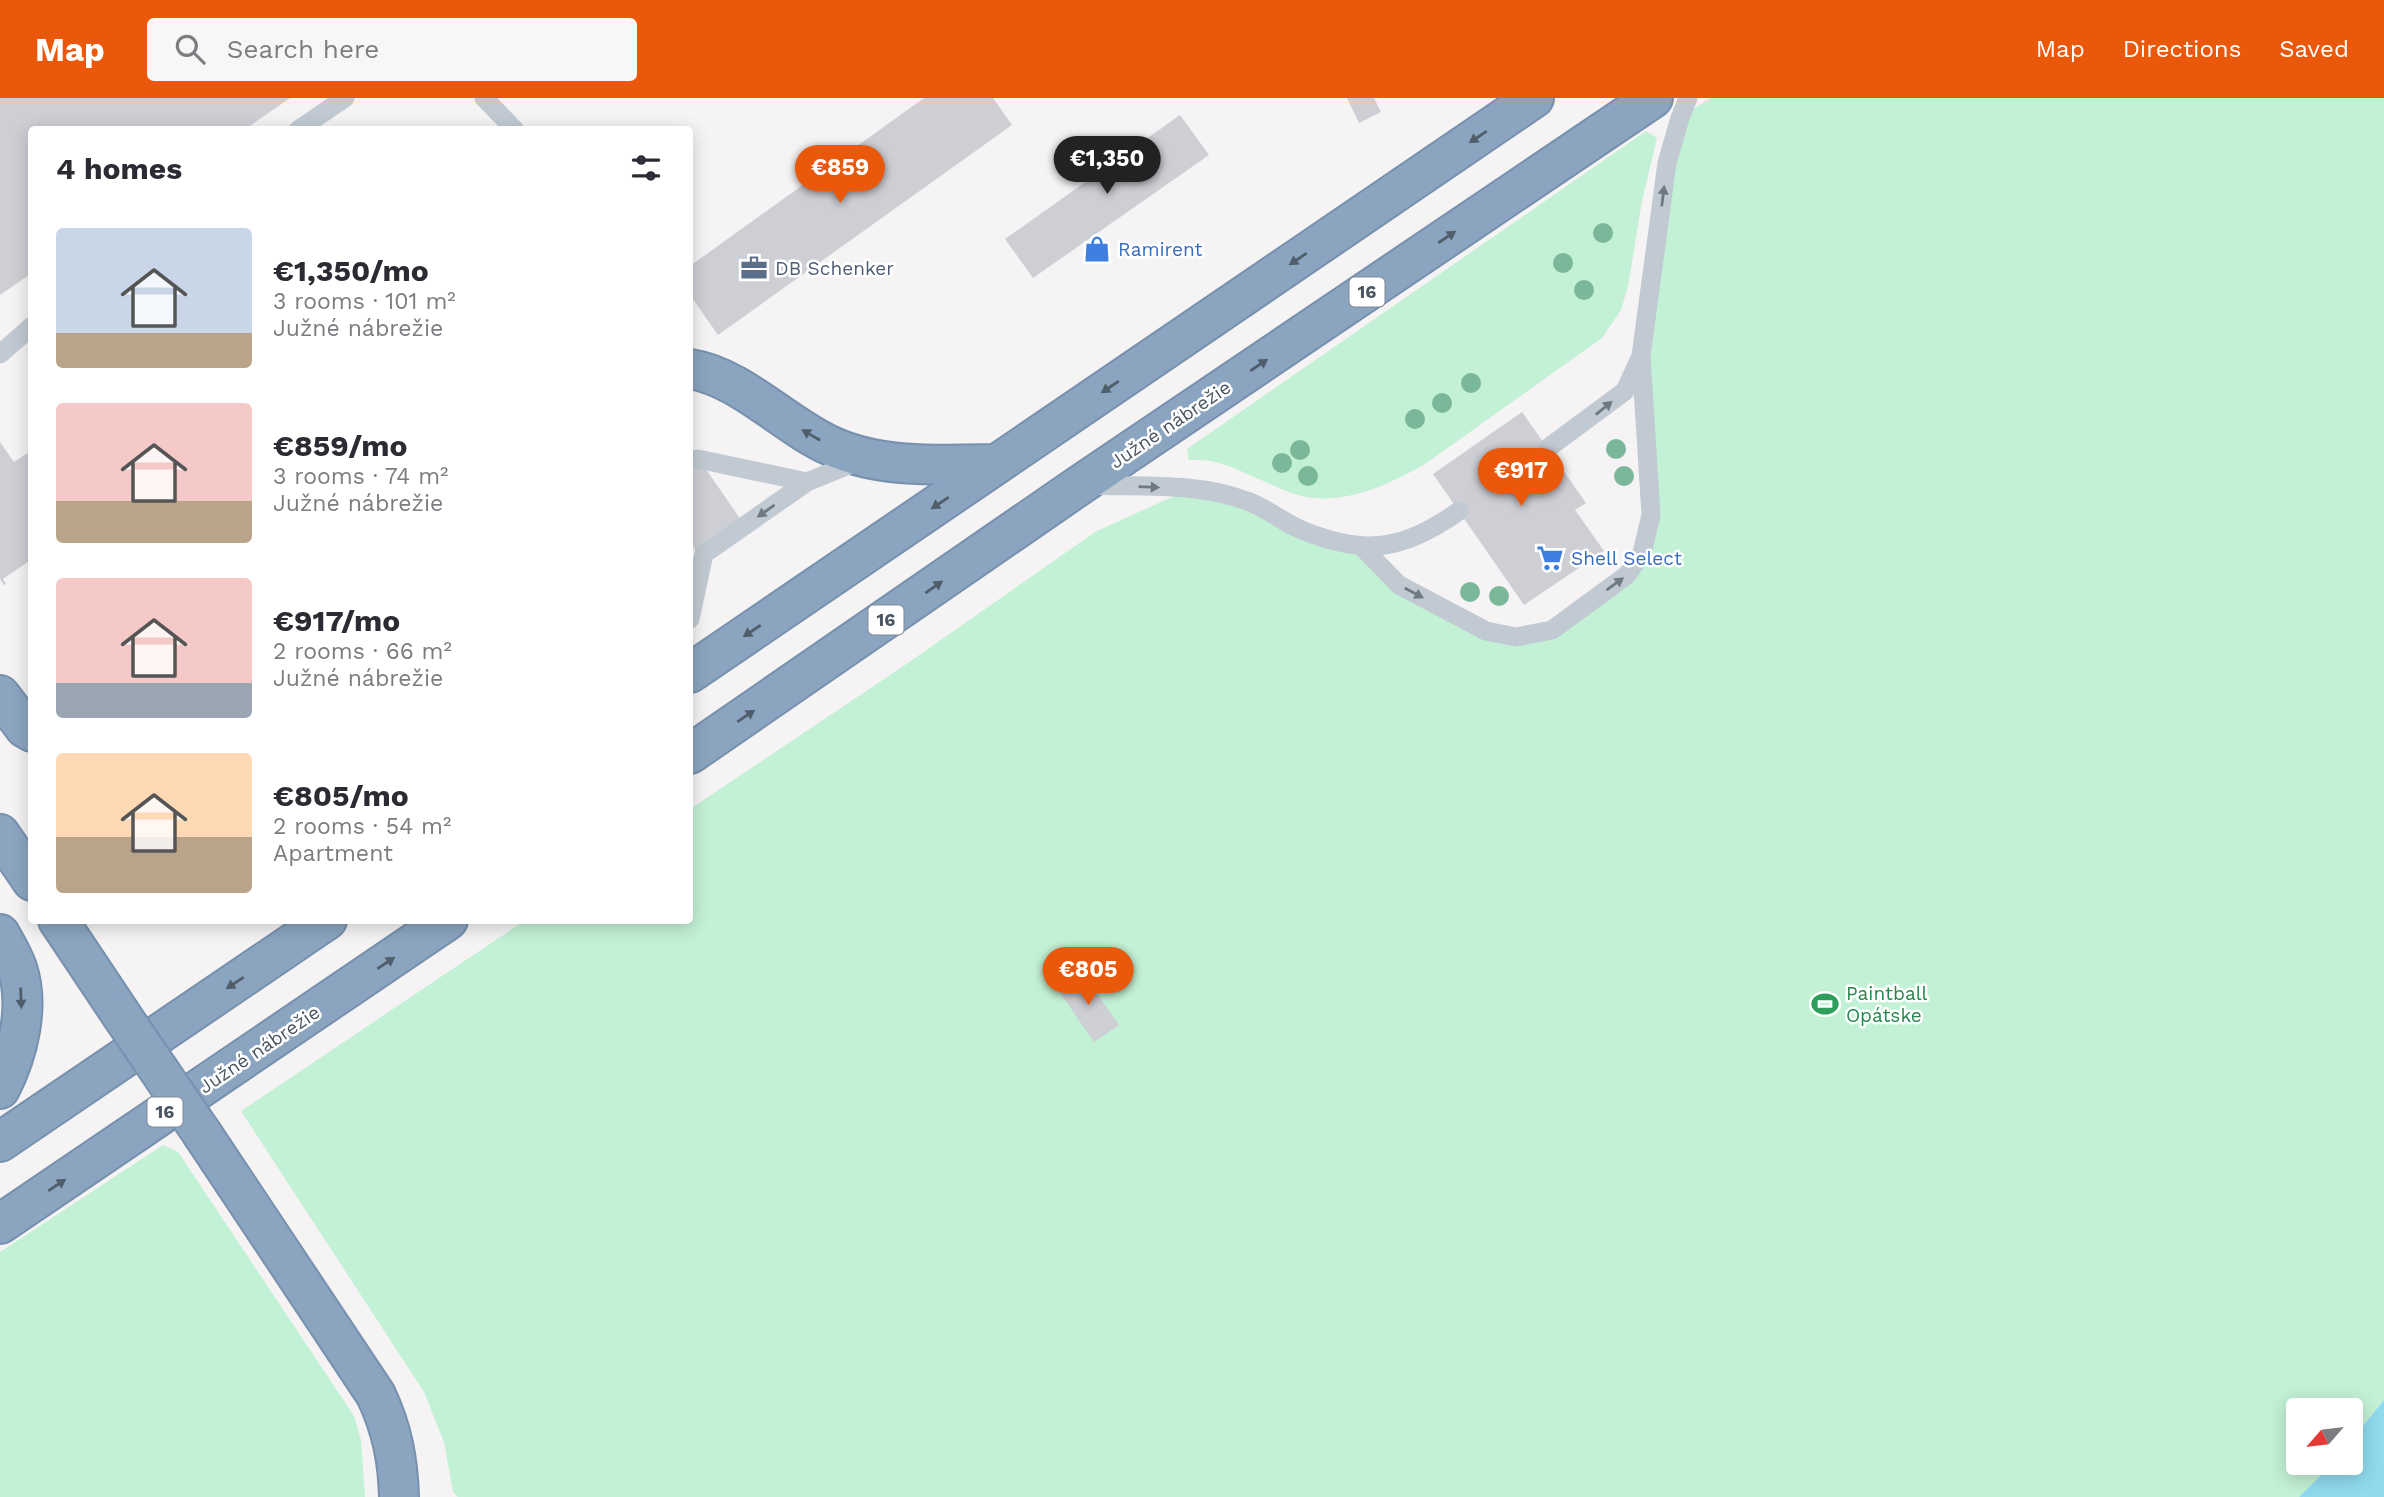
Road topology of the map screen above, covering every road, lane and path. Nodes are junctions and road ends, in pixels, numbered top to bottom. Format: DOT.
graph roads {
  1 [pos="345,98"];
  2 [pos="484,98"];
  3 [pos="1534,98"];
  4 [pos="1653,98"];
  5 [pos="1688,98"];
  6 [pos="304,126"];
  7 [pos="511,126"];
  8 [pos="28,330"];
  9 [pos="0,354"];
  10 [pos="1641,355"];
  11 [pos="693,366"];
  12 [pos="1548,448"];
  13 [pos="869,457"];
  14 [pos="698,459"];
  15 [pos="996,464"];
  16 [pos="807,482"];
  17 [pos="1080,485"];
  18 [pos="1459,511"];
  19 [pos="1363,548"];
  20 [pos="697,558"];
  21 [pos="693,593"];
  22 [pos="693,671"];
  23 [pos="0,695"];
  24 [pos="28,730"];
  25 [pos="693,752"];
  26 [pos="0,834"];
  27 [pos="28,875"];
  28 [pos="61,924"];
  29 [pos="321,924"];
  30 [pos="441,924"];
  31 [pos="0,934"];
  32 [pos="0,1089"];
  33 [pos="0,1142"];
  34 [pos="0,1224"];
  35 [pos="399,1497"];
  1 -- 6 [label="lane"];
  2 -- 7 [label="lane"];
  3 -- 15 [label="highway, one-way"];
  17 -- 4 [label="highway, Južné nábrežie / 16, one-way"];
  10 -- 5 [label="lane, one-way"];
  8 -- 9 [label="lane"];
  12 -- 10 [label="lane, one-way"];
  19 -- 10 [label="lane, one-way"];
  13 -- 11 [label="highway, one-way"];
  13 -- 15 [label="highway"];
  13 -- 16 [label="lane"];
  14 -- 16 [label="lane"];
  15 -- 22 [label="highway, one-way"];
  16 -- 20 [label="lane, one-way"];
  17 -- 19 [label="lane, one-way"];
  25 -- 17 [label="highway, Južné nábrežie / 16, one-way"];
  18 -- 19 [label="lane"];
  20 -- 21 [label="lane"];
  23 -- 24 [label="highway"];
  26 -- 27 [label="highway"];
  28 -- 35 [label="highway, bridge"];
  29 -- 33 [label="highway, one-way"];
  34 -- 30 [label="highway, Južné nábrežie / 16, one-way"];
  31 -- 32 [label="highway, one-way"];
}
